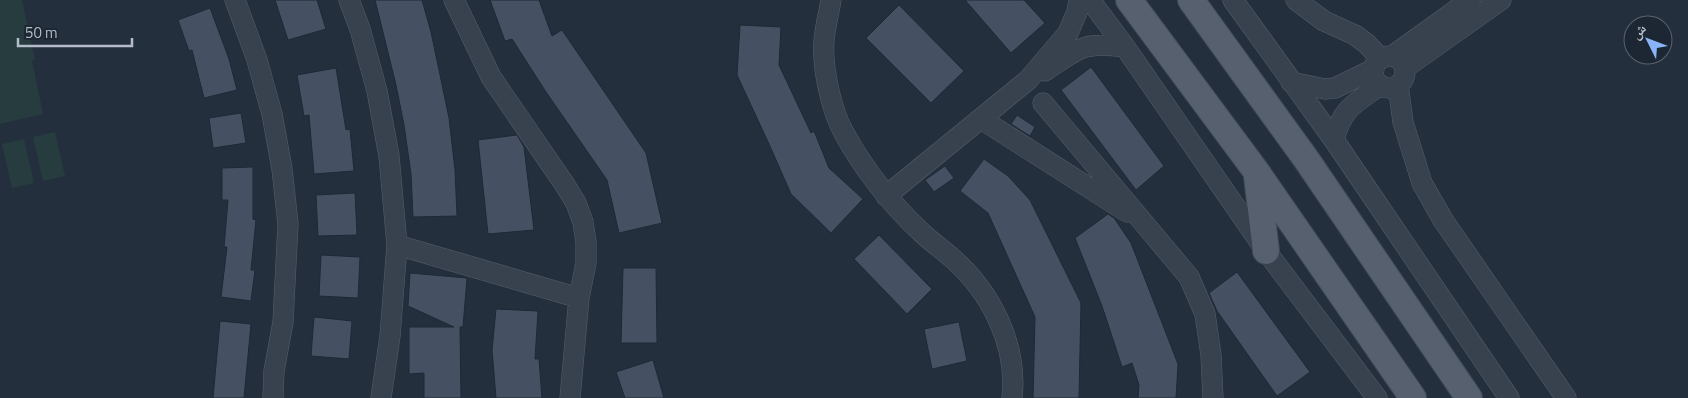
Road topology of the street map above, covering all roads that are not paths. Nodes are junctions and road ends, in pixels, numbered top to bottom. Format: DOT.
graph roads {
  1 [pos="234,0"];
  2 [pos="349,0"];
  3 [pos="454,0"];
  4 [pos="831,0"];
  5 [pos="1079,0"];
  6 [pos="1090,0"];
  7 [pos="1129,0"];
  8 [pos="1192,0"];
  9 [pos="1233,0"];
  10 [pos="1296,0"];
  11 [pos="1470,0"];
  12 [pos="1501,0"];
  13 [pos="1124,46"];
  14 [pos="1388,70"];
  15 [pos="1028,80"];
  16 [pos="1291,82"];
  17 [pos="1043,103"];
  18 [pos="981,119"];
  19 [pos="1334,140"];
  20 [pos="1256,171"];
  21 [pos="886,196"];
  22 [pos="1144,223"];
  23 [pos="397,245"];
  24 [pos="1266,251"];
  25 [pos="579,298"];
  26 [pos="273,398"];
  27 [pos="381,398"];
  28 [pos="570,398"];
  29 [pos="1012,398"];
  30 [pos="1213,398"];
  31 [pos="1377,398"];
  32 [pos="1413,398"];
  33 [pos="1469,398"];
  34 [pos="1509,398"];
  35 [pos="1566,398"];
  1 -- 26 [label="street"];
  2 -- 23 [label="street"];
  3 -- 25 [label="street"];
  4 -- 21 [label="street"];
  5 -- 15 [label="street"];
  6 -- 13 [label="street"];
  7 -- 20 [label="main road"];
  8 -- 33 [label="main road"];
  9 -- 16 [label="street"];
  10 -- 14 [label="street"];
  11 -- 14 [label="street"];
  12 -- 14 [label="street"];
  13 -- 15 [label="street"];
  13 -- 24 [label="street"];
  14 -- 16 [label="street"];
  14 -- 19 [label="street"];
  14 -- 35 [label="street"];
  15 -- 18 [label="street"];
  16 -- 19 [label="street"];
  17 -- 22 [label="street"];
  18 -- 21 [label="street"];
  18 -- 22 [label="street"];
  19 -- 34 [label="street"];
  20 -- 24 [label="main road"];
  20 -- 32 [label="main road"];
  21 -- 29 [label="street"];
  22 -- 30 [label="street"];
  23 -- 25 [label="street"];
  23 -- 27 [label="street"];
  24 -- 31 [label="street"];
  25 -- 28 [label="street"];
}
